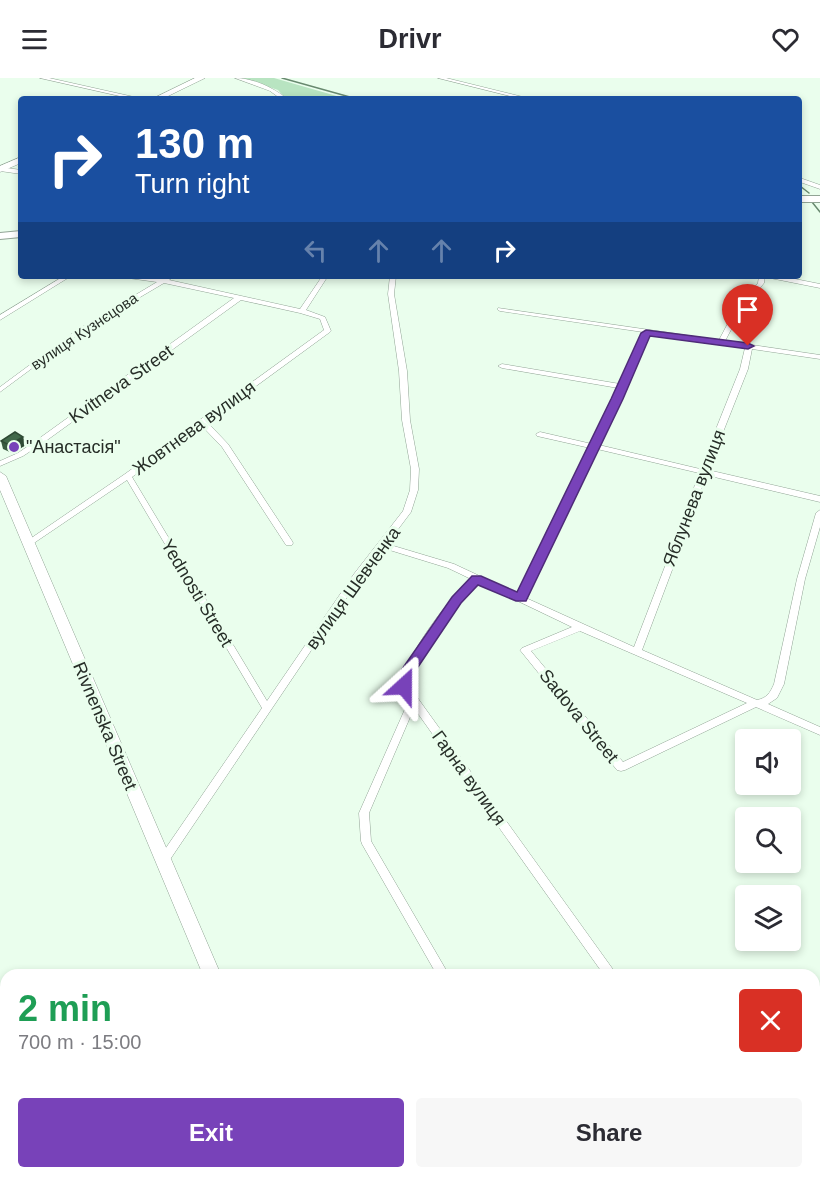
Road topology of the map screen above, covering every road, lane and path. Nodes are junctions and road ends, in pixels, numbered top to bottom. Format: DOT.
graph roads {
  1 [pos="42,78"];
  2 [pos="201,78"];
  3 [pos="237,78"];
  4 [pos="440,78"];
  5 [pos="126,96"];
  6 [pos="162,96"];
  7 [pos="280,96"];
  8 [pos="515,96"];
  9 [pos="18,161"];
  10 [pos="0,169"];
  11 [pos="18,172"];
  12 [pos="802,180"];
  13 [pos="820,187"];
  14 [pos="802,199"];
  15 [pos="820,199"];
  16 [pos="18,234"];
  17 [pos="0,236"];
  18 [pos="63,279"];
  19 [pos="149,279"];
  20 [pos="167,279"];
  21 [pos="323,279"];
  22 [pos="393,279"];
  23 [pos="761,279"];
  24 [pos="785,279"];
  25 [pos="163,281"];
  26 [pos="820,286"];
  27 [pos="239,298"];
  28 [pos="500,309"];
  29 [pos="302,311"];
  30 [pos="0,318"];
  31 [pos="646,333"];
  32 [pos="721,342"];
  33 [pos="748,346"];
  34 [pos="820,357"];
  35 [pos="502,366"];
  36 [pos="622,387"];
  37 [pos="0,390"];
  38 [pos="202,421"];
  39 [pos="540,434"];
  40 [pos="594,446"];
  41 [pos="0,464"];
  42 [pos="703,472"];
  43 [pos="0,476"];
  44 [pos="128,476"];
  45 [pos="820,499"];
  46 [pos="820,513"];
  47 [pos="28,543"];
  48 [pos="289,543"];
  49 [pos="382,545"];
  50 [pos="476,579"];
  51 [pos="521,598"];
  52 [pos="579,627"];
  53 [pos="636,650"];
  54 [pos="413,700"];
  55 [pos="757,703"];
  56 [pos="267,709"];
  57 [pos="820,731"];
  58 [pos="163,861"];
  59 [pos="209,969"];
  60 [pos="440,969"];
  61 [pos="607,969"];
  1 -- 5 [label="street"];
  2 -- 6 [label="main road"];
  3 -- 7 [label="street"];
  4 -- 8 [label="street"];
  9 -- 10 [label="main road"];
  10 -- 11 [label="street"];
  12 -- 13 [label="street"];
  14 -- 15 [label="highway"];
  16 -- 17 [label="highway"];
  18 -- 30 [label="street"];
  19 -- 25 [label="street"];
  20 -- 25 [label="street, вулиця Кузнєцова"];
  21 -- 29 [label="street"];
  22 -- 49 [label="street, вулиця Шевченка"];
  23 -- 32 [label="street"];
  24 -- 26 [label="street"];
  25 -- 27 [label="street"];
  25 -- 37 [label="street, вулиця Кузнєцова"];
  27 -- 29 [label="street"];
  27 -- 41 [label="street, Kvitneva Street"];
  28 -- 31 [label="street"];
  29 -- 38 [label="street, Жовтнева вулиця"];
  31 -- 32 [label="street"];
  31 -- 36 [label="street"];
  32 -- 33 [label="street"];
  33 -- 34 [label="street"];
  33 -- 42 [label="street, Яблунева вулиця"];
  35 -- 36 [label="street"];
  36 -- 40 [label="street"];
  38 -- 44 [label="street, Жовтнева вулиця"];
  38 -- 48 [label="street"];
  39 -- 40 [label="street"];
  40 -- 42 [label="street"];
  40 -- 51 [label="street"];
  42 -- 45 [label="street"];
  42 -- 53 [label="street, Яблунева вулиця"];
  43 -- 47 [label="main road, Rivnenska Street"];
  44 -- 47 [label="street, Жовтнева вулиця"];
  44 -- 56 [label="street, Yednosti Street"];
  46 -- 55 [label="street"];
  47 -- 58 [label="main road, Rivnenska Street"];
  49 -- 50 [label="street"];
  49 -- 56 [label="street, вулиця Шевченка"];
  50 -- 51 [label="street"];
  50 -- 54 [label="street, Гарна вулиця"];
  51 -- 52 [label="street"];
  52 -- 53 [label="street"];
  52 -- 55 [label="street, Sadova Street"];
  53 -- 55 [label="street"];
  54 -- 60 [label="street"];
  54 -- 61 [label="street, Гарна вулиця"];
  55 -- 57 [label="street"];
  56 -- 58 [label="street, вулиця Шевченка"];
  58 -- 59 [label="main road, Rivnenska Street"];
}
